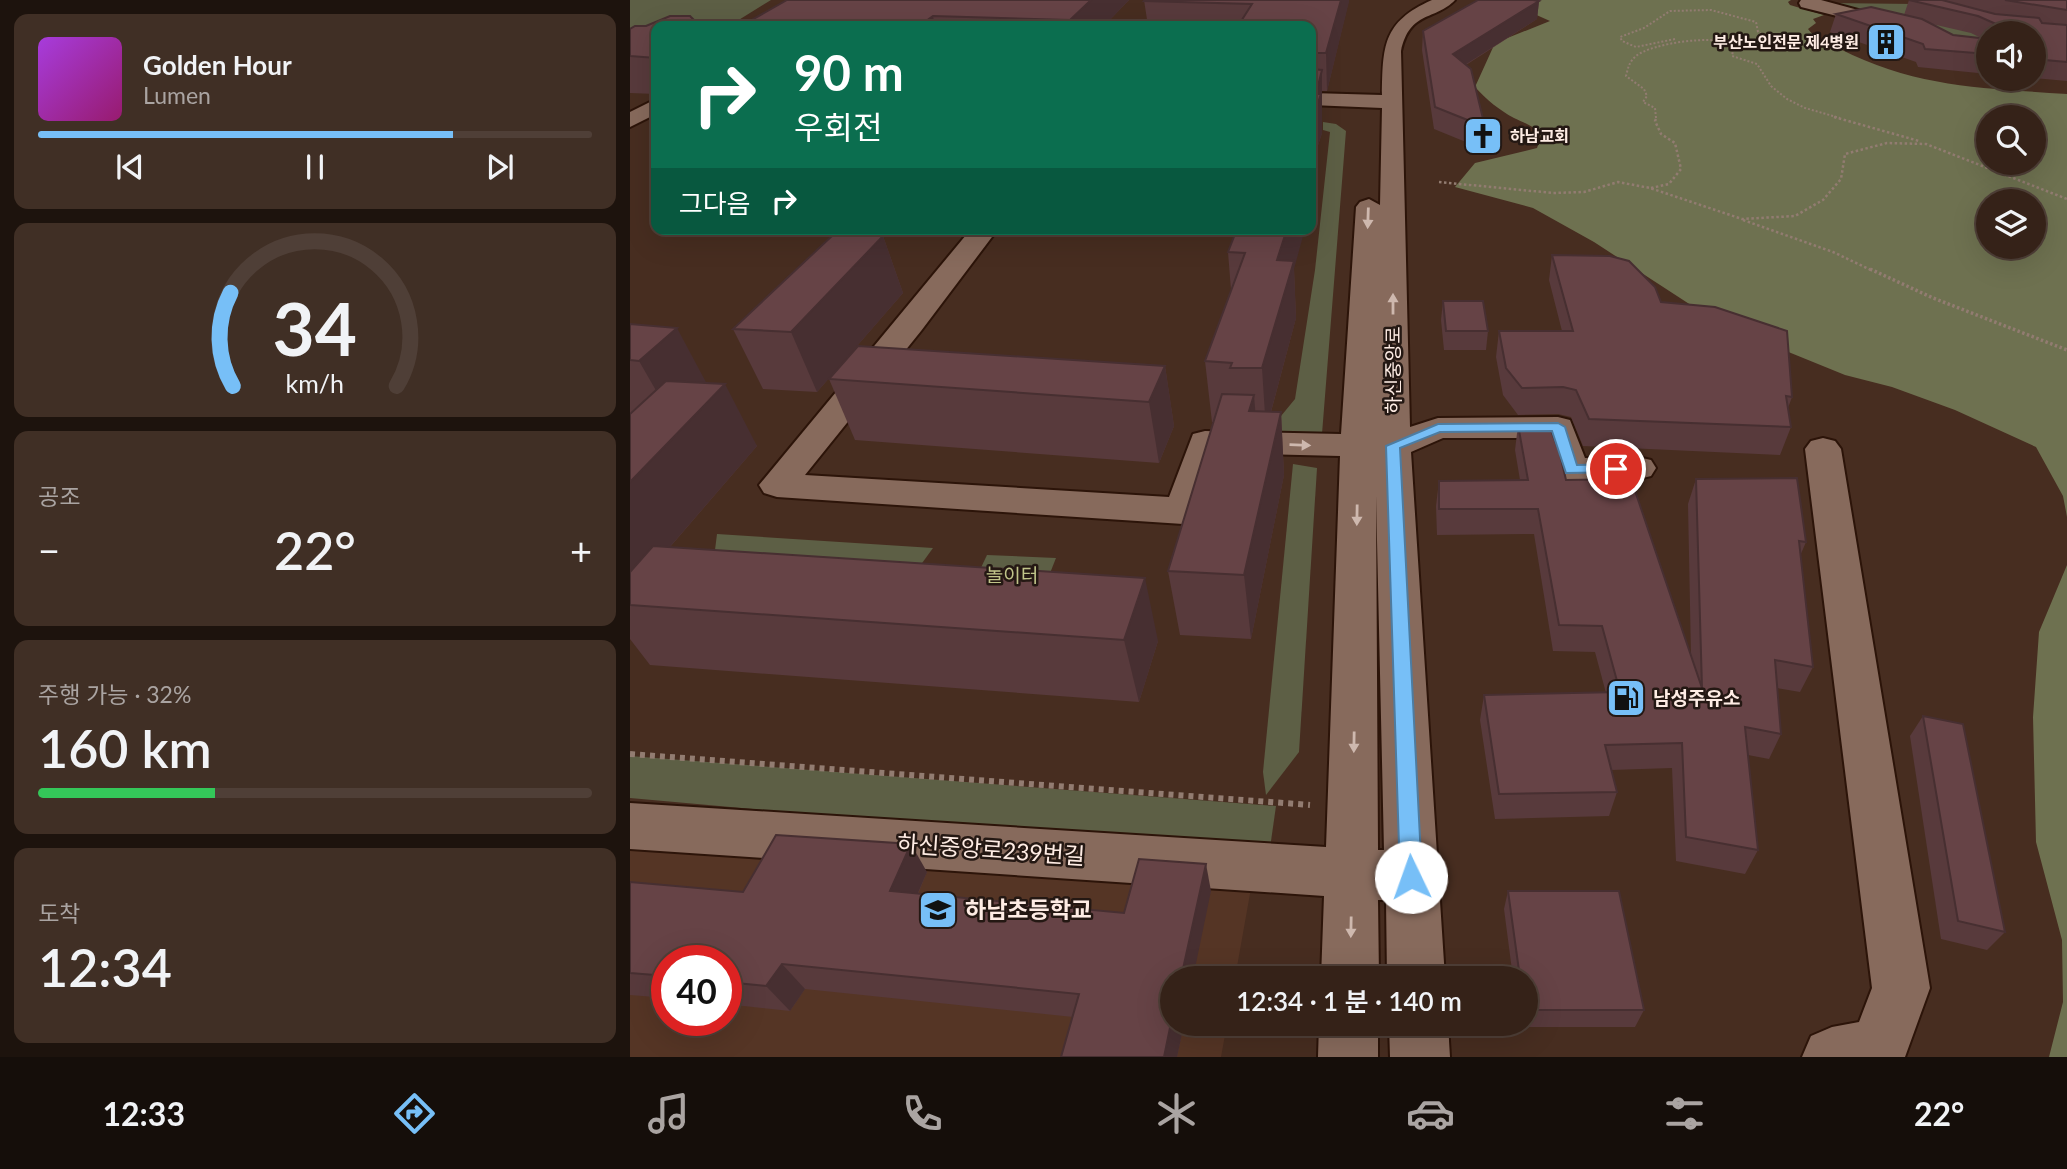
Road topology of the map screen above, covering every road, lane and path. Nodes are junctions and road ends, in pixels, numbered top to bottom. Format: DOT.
graph roads {
  1 [pos="1413,0"];
  2 [pos="1447,0"];
  3 [pos="1813,0"];
  4 [pos="1859,0"];
  5 [pos="1870,0"];
  6 [pos="1904,28"];
  7 [pos="1688,40"];
  8 [pos="1729,42"];
  9 [pos="1316,99"];
  10 [pos="1384,102"];
  11 [pos="651,111"];
  12 [pos="634,132"];
  13 [pos="1926,144"];
  14 [pos="1439,182"];
  15 [pos="1650,188"];
  16 [pos="2067,199"];
  17 [pos="1742,219"];
  18 [pos="980,235"];
  19 [pos="2067,350"];
  20 [pos="1376,446"];
  21 [pos="1823,449"];
  22 [pos="1638,468"];
  23 [pos="630,754"];
  24 [pos="1311,805"];
  25 [pos="630,826"];
  26 [pos="1352,875"];
  27 [pos="1411,877"];
  28 [pos="1350,966"];
  29 [pos="1415,966"];
  30 [pos="1349,1036"];
  31 [pos="1419,1036"];
  32 [pos="1348,1057"];
  33 [pos="1420,1057"];
  34 [pos="1832,1057"];
  1 -- 10 [label="street, 하신중앙로"];
  2 -- 10 [label="street, 하신중앙로"];
  3 -- 6 [label="street"];
  4 -- 5 [label="street"];
  7 -- 8 [label="path"];
  7 -- 8 [label="path"];
  7 -- 15 [label="path"];
  8 -- 13 [label="path"];
  9 -- 10 [label="street"];
  10 -- 20 [label="street, 하신중앙로"];
  11 -- 12 [label="street"];
  13 -- 16 [label="path"];
  13 -- 17 [label="path"];
  14 -- 15 [label="path"];
  15 -- 17 [label="path"];
  17 -- 19 [label="path"];
  18 -- 20 [label="street, one-way"];
  20 -- 22 [label="street"];
  20 -- 26 [label="street, 하신중앙로, one-way"];
  20 -- 27 [label="street, 하신중앙로"];
  21 -- 34 [label="street"];
  23 -- 24 [label="path"];
  25 -- 26 [label="street, 하신중앙로239번길"];
  26 -- 27 [label="street, 하신중앙로239번길"];
  26 -- 28 [label="street, 하신중앙로, one-way"];
  27 -- 29 [label="street, 하신중앙로"];
  30 -- 32 [label="street"];
  31 -- 33 [label="street"];
}
